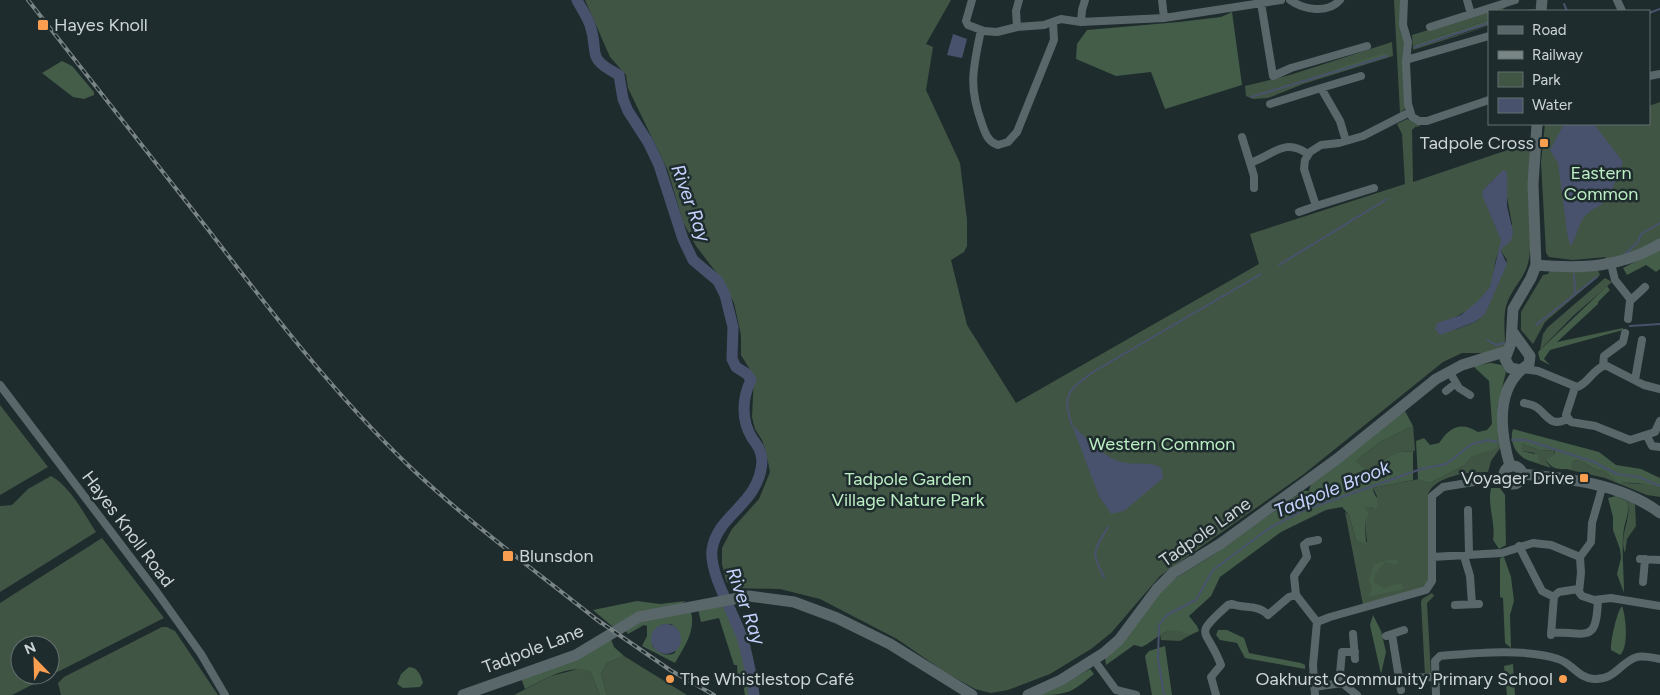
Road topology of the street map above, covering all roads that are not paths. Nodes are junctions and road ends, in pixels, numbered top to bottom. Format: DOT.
graph roads {
  1 [pos="972,0"];
  2 [pos="1019,0"];
  3 [pos="1085,0"];
  4 [pos="1162,0"];
  5 [pos="1281,0"];
  6 [pos="1291,0"];
  7 [pos="1340,0"];
  8 [pos="1404,0"];
  9 [pos="1466,0"];
  10 [pos="1512,1"];
  11 [pos="1239,3"];
  12 [pos="1261,3"];
  13 [pos="1513,10"];
  14 [pos="1471,14"];
  15 [pos="1164,18"];
  16 [pos="1053,22"];
  17 [pos="1081,22"];
  18 [pos="1017,27"];
  19 [pos="1430,27"];
  20 [pos="981,30"];
  21 [pos="1488,36"];
  22 [pos="1458,45"];
  23 [pos="1367,46"];
  24 [pos="1461,54"];
  25 [pos="1406,60"];
  26 [pos="1361,76"];
  27 [pos="1321,88"];
  28 [pos="1488,100"];
  29 [pos="1270,104"];
  30 [pos="1410,112"];
  31 [pos="1537,125"];
  32 [pos="1242,137"];
  33 [pos="1346,141"];
  34 [pos="1308,154"];
  35 [pos="1250,163"];
  36 [pos="1254,188"];
  37 [pos="1374,188"];
  38 [pos="1316,206"];
  39 [pos="1299,212"];
  40 [pos="1660,244"];
  41 [pos="1536,264"];
  42 [pos="1611,264"];
  43 [pos="1645,286"];
  44 [pos="1631,300"];
  45 [pos="1628,318"];
  46 [pos="1512,331"];
  47 [pos="1625,333"];
  48 [pos="1642,340"];
  49 [pos="1525,348"];
  50 [pos="1508,357"];
  51 [pos="1530,360"];
  52 [pos="1603,366"];
  53 [pos="1522,370"];
  54 [pos="1449,371"];
  55 [pos="1538,371"];
  56 [pos="1635,380"];
  57 [pos="1456,383"];
  58 [pos="1509,383"];
  59 [pos="0,385"];
  60 [pos="1575,387"];
  61 [pos="1660,389"];
  62 [pos="1446,391"];
  63 [pos="1470,394"];
  64 [pos="1524,404"];
  65 [pos="1567,419"];
  66 [pos="1660,421"];
  67 [pos="1647,436"];
  68 [pos="1660,447"];
  69 [pos="1510,466"];
  70 [pos="1522,474"];
  71 [pos="1504,477"];
  72 [pos="1602,488"];
  73 [pos="1648,504"];
  74 [pos="1660,505"];
  75 [pos="1468,510"];
  76 [pos="1660,513"];
  77 [pos="1318,540"];
  78 [pos="1520,546"];
  79 [pos="1466,555"];
  80 [pos="1432,557"];
  81 [pos="1580,557"];
  82 [pos="1660,560"];
  83 [pos="1643,582"];
  84 [pos="1578,589"];
  85 [pos="1296,595"];
  86 [pos="1554,597"];
  87 [pos="1598,600"];
  88 [pos="1455,605"];
  89 [pos="1660,606"];
  90 [pos="1317,622"];
  91 [pos="1404,630"];
  92 [pos="1353,634"];
  93 [pos="1660,659"];
  94 [pos="1094,660"];
  95 [pos="1221,665"];
  96 [pos="1227,671"];
  97 [pos="1435,677"];
  98 [pos="1400,678"];
  99 [pos="1339,684"];
  100 [pos="1401,690"];
  101 [pos="1314,691"];
  102 [pos="225,695"];
  103 [pos="463,695"];
  104 [pos="972,695"];
  105 [pos="1028,695"];
  106 [pos="1136,695"];
  107 [pos="1216,695"];
  108 [pos="1357,695"];
  109 [pos="1436,695"];
  1 -- 20 [label="street"];
  2 -- 18 [label="street"];
  3 -- 17 [label="street"];
  4 -- 15 [label="street"];
  5 -- 12 [label="street"];
  6 -- 7 [label="street"];
  8 -- 25 [label="street"];
  9 -- 14 [label="street"];
  10 -- 13 [label="street"];
  10 -- 14 [label="street"];
  11 -- 12 [label="street"];
  11 -- 15 [label="street"];
  12 -- 23 [label="street"];
  14 -- 19 [label="street"];
  15 -- 17 [label="street"];
  16 -- 17 [label="street"];
  16 -- 18 [label="street"];
  16 -- 20 [label="street"];
  18 -- 20 [label="street"];
  21 -- 22 [label="street"];
  22 -- 24 [label="street"];
  22 -- 25 [label="street"];
  25 -- 30 [label="street"];
  26 -- 27 [label="street"];
  27 -- 29 [label="street"];
  27 -- 33 [label="street"];
  28 -- 30 [label="street"];
  30 -- 33 [label="street"];
  31 -- 41 [label="street"];
  32 -- 35 [label="street"];
  33 -- 34 [label="street"];
  34 -- 35 [label="street"];
  34 -- 38 [label="street"];
  35 -- 36 [label="street"];
  37 -- 38 [label="street"];
  38 -- 39 [label="street"];
  40 -- 42 [label="street"];
  41 -- 42 [label="street"];
  41 -- 46 [label="street"];
  42 -- 44 [label="street"];
  43 -- 44 [label="street"];
  44 -- 45 [label="street"];
  46 -- 49 [label="street"];
  46 -- 50 [label="street"];
  47 -- 52 [label="street"];
  48 -- 56 [label="street"];
  49 -- 50 [label="street, Tadpole Lane"];
  49 -- 51 [label="street"];
  50 -- 53 [label="street, Tadpole Lane"];
  50 -- 54 [label="street, Tadpole Lane"];
  50 -- 58 [label="street"];
  51 -- 53 [label="street"];
  51 -- 55 [label="street"];
  52 -- 56 [label="street"];
  52 -- 60 [label="street"];
  53 -- 55 [label="street"];
  53 -- 58 [label="street"];
  54 -- 57 [label="street"];
  54 -- 94 [label="street, Tadpole Lane"];
  55 -- 60 [label="street"];
  56 -- 61 [label="street"];
  57 -- 62 [label="street"];
  57 -- 63 [label="street"];
  58 -- 69 [label="street"];
  59 -- 102 [label="street, Hayes Knoll Road"];
  60 -- 65 [label="street"];
  64 -- 65 [label="street"];
  65 -- 67 [label="street"];
  66 -- 67 [label="street"];
  67 -- 68 [label="street"];
  69 -- 70 [label="street"];
  69 -- 71 [label="street"];
  70 -- 71 [label="street"];
  70 -- 72 [label="street"];
  71 -- 80 [label="street"];
  72 -- 73 [label="street"];
  72 -- 81 [label="street"];
  73 -- 74 [label="street"];
  73 -- 76 [label="street"];
  75 -- 79 [label="street"];
  77 -- 85 [label="street"];
  78 -- 79 [label="street"];
  78 -- 81 [label="street"];
  78 -- 86 [label="street"];
  79 -- 80 [label="street"];
  79 -- 88 [label="street"];
  80 -- 90 [label="street"];
  81 -- 84 [label="street"];
  82 -- 83 [label="street"];
  84 -- 86 [label="street"];
  84 -- 87 [label="street"];
  85 -- 90 [label="street"];
  85 -- 95 [label="street"];
  86 -- 87 [label="street"];
  87 -- 89 [label="street"];
  90 -- 101 [label="street"];
  91 -- 98 [label="street"];
  92 -- 99 [label="street"];
  93 -- 97 [label="street"];
  94 -- 105 [label="street, Tadpole Lane"];
  94 -- 106 [label="street"];
  95 -- 96 [label="street"];
  95 -- 107 [label="street"];
  97 -- 98 [label="street"];
  97 -- 109 [label="street"];
  98 -- 100 [label="street"];
  99 -- 101 [label="street"];
  99 -- 108 [label="street"];
  103 -- 104 [label="street, Tadpole Lane"];
}
